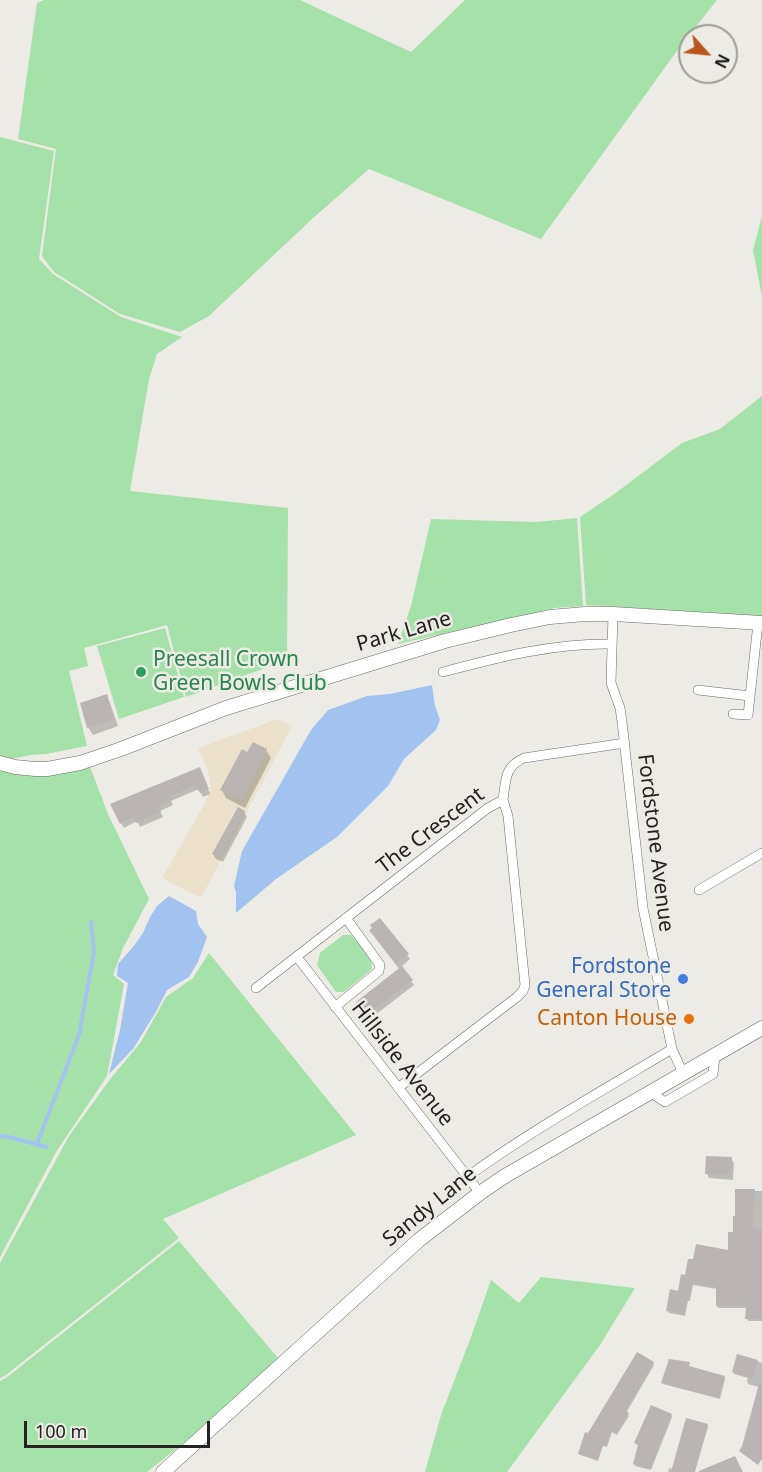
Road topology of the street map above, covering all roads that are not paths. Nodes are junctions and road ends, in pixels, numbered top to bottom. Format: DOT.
graph roads {
  1 [pos="613,614"];
  2 [pos="760,623"];
  3 [pos="612,644"];
  4 [pos="443,672"];
  5 [pos="698,690"];
  6 [pos="750,696"];
  7 [pos="733,714"];
  8 [pos="625,743"];
  9 [pos="0,763"];
  10 [pos="503,800"];
  11 [pos="762,853"];
  12 [pos="699,890"];
  13 [pos="346,918"];
  14 [pos="297,957"];
  15 [pos="256,988"];
  16 [pos="335,1007"];
  17 [pos="762,1028"];
  18 [pos="672,1049"];
  19 [pos="715,1056"];
  20 [pos="683,1073"];
  21 [pos="398,1088"];
  22 [pos="650,1092"];
  23 [pos="467,1177"];
  24 [pos="480,1193"];
  25 [pos="163,1472"];
  1 -- 2 [label="main road, Park Lane"];
  1 -- 3 [label="street, Fordstone Avenue"];
  1 -- 9 [label="main road, Park Lane"];
  2 -- 6 [label="street"];
  3 -- 4 [label="street"];
  3 -- 8 [label="street, Fordstone Avenue"];
  5 -- 6 [label="street"];
  6 -- 7 [label="street"];
  8 -- 10 [label="street, The Crescent"];
  8 -- 18 [label="street, Fordstone Avenue"];
  10 -- 13 [label="street, The Crescent"];
  10 -- 21 [label="street"];
  11 -- 12 [label="street"];
  13 -- 14 [label="street, The Crescent"];
  13 -- 16 [label="street"];
  14 -- 15 [label="street, The Crescent"];
  14 -- 16 [label="street, Hillside Avenue"];
  16 -- 21 [label="street, Hillside Avenue"];
  17 -- 19 [label="main road, Sandy Lane"];
  18 -- 20 [label="street, Fordstone Avenue"];
  18 -- 23 [label="street, Sandy Lane"];
  19 -- 20 [label="main road, Sandy Lane"];
  19 -- 22 [label="street"];
  20 -- 22 [label="main road, Sandy Lane"];
  21 -- 23 [label="street, Hillside Avenue"];
  22 -- 24 [label="main road, Sandy Lane"];
  23 -- 24 [label="street, Hillside Avenue"];
  24 -- 25 [label="main road, Sandy Lane"];
}
